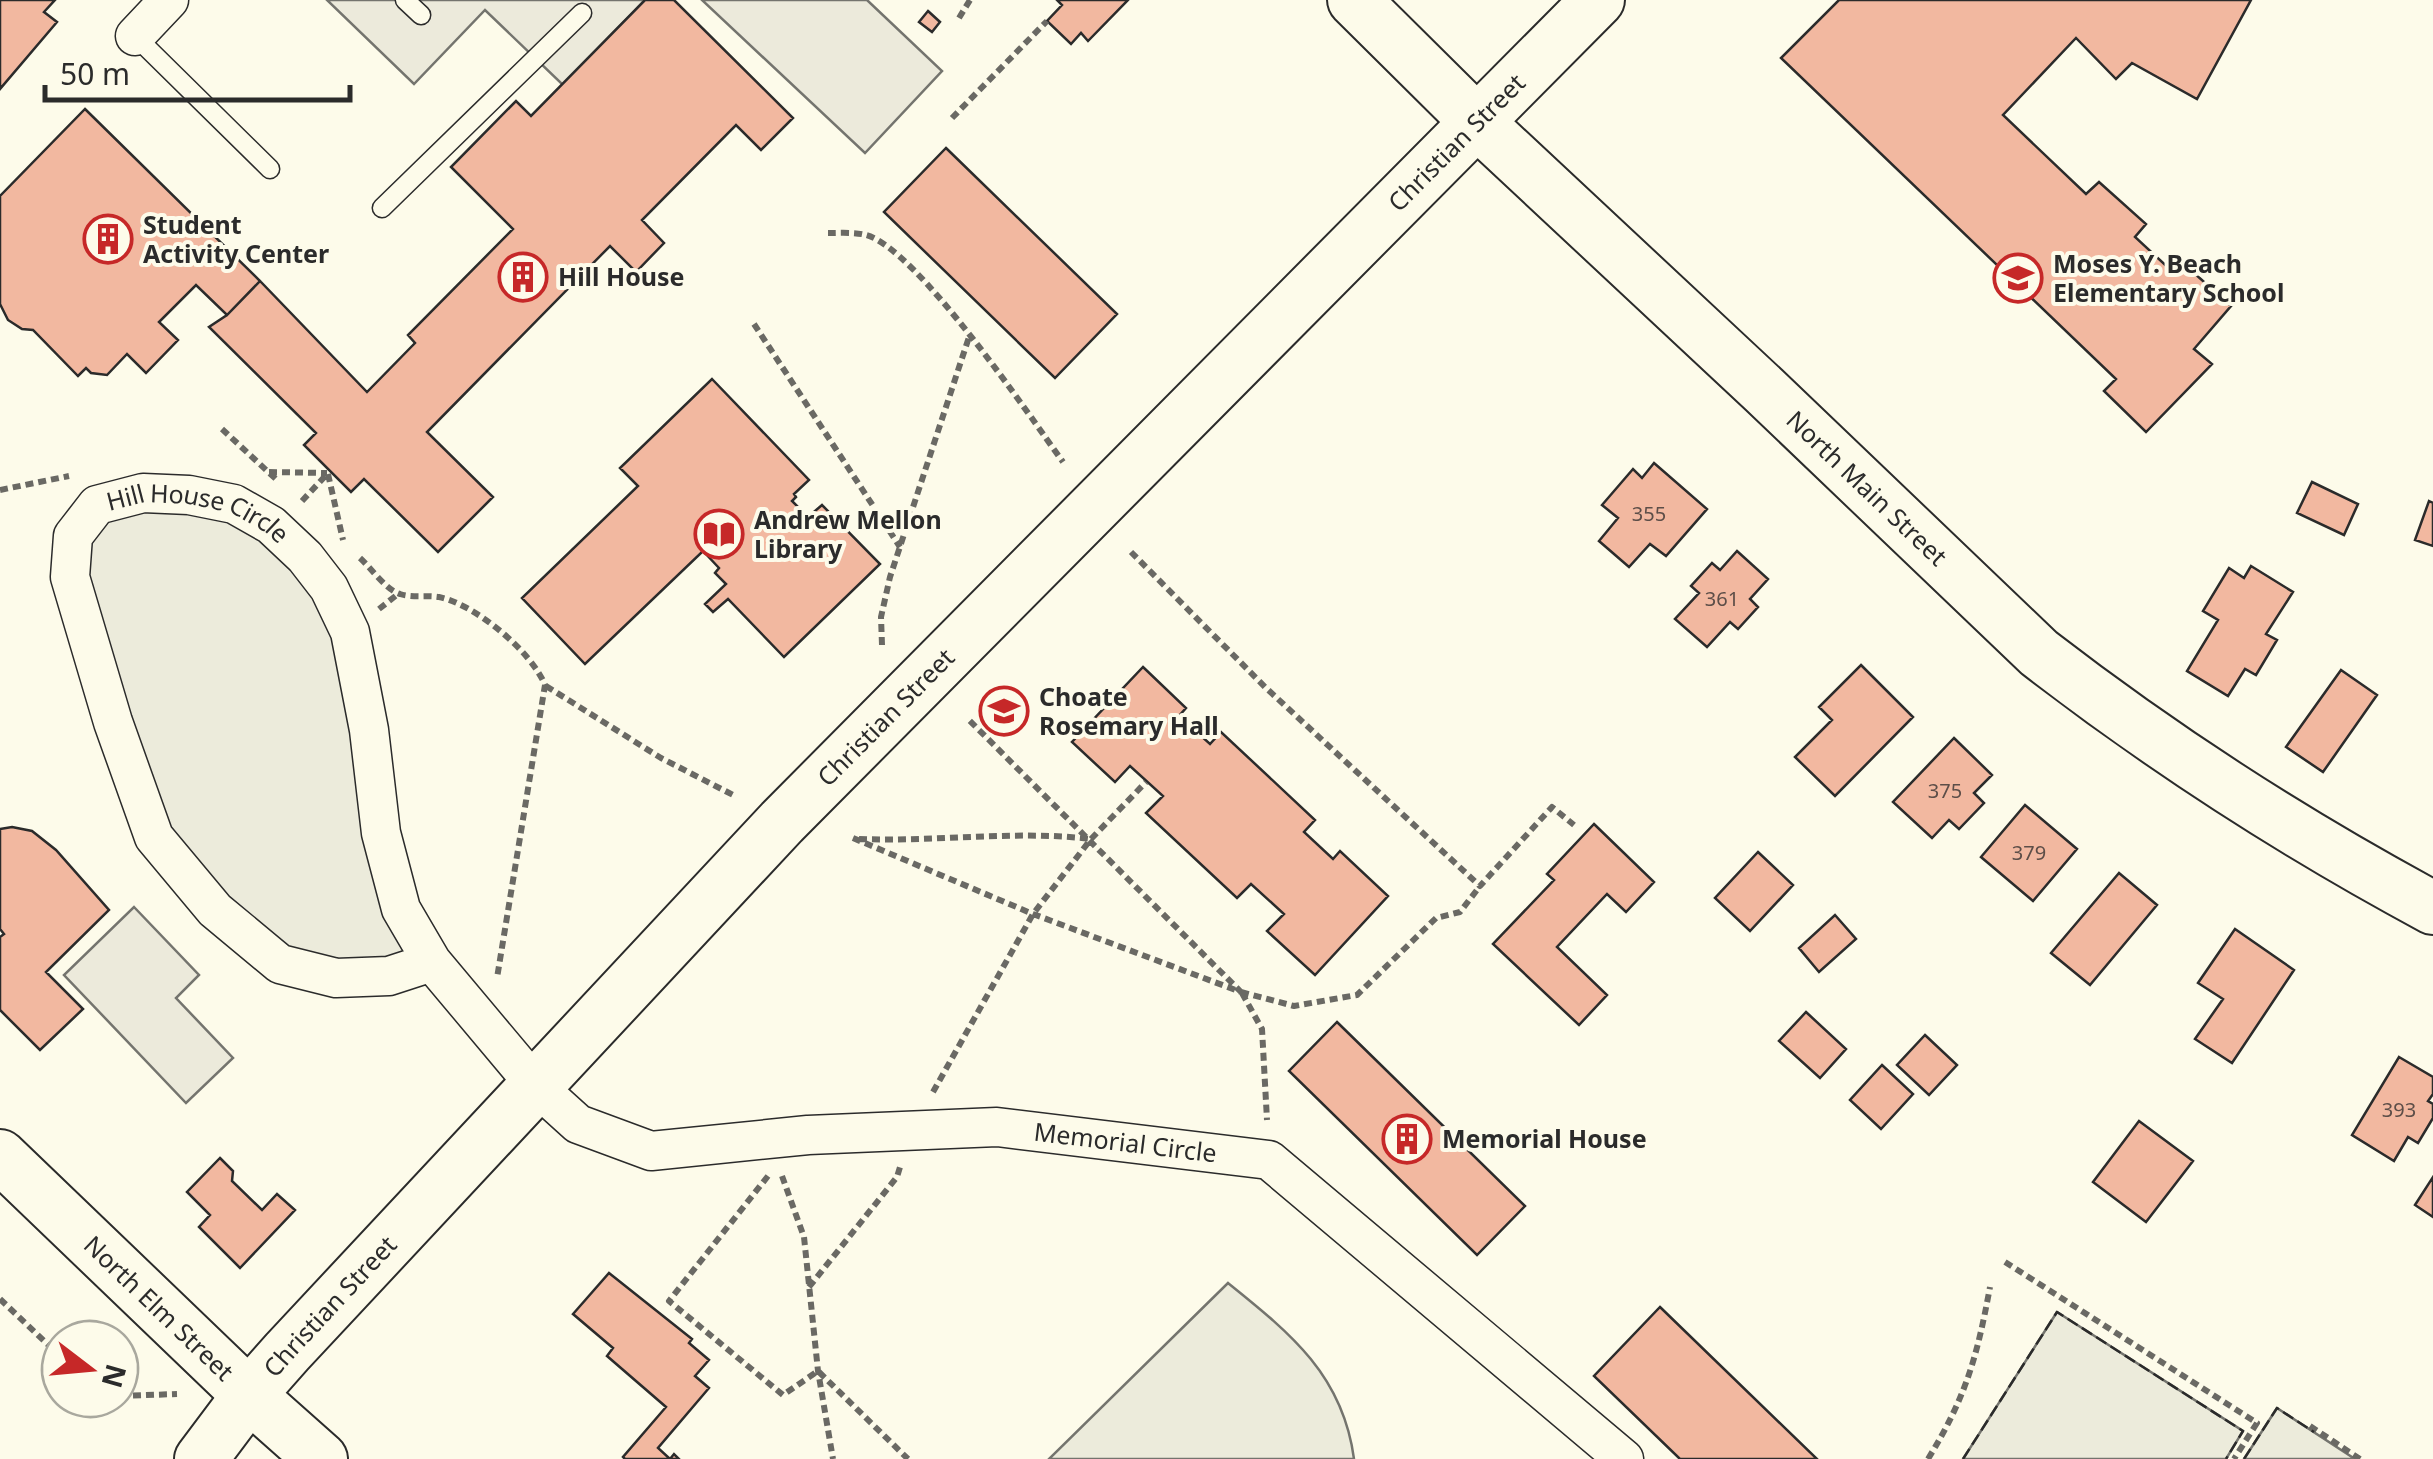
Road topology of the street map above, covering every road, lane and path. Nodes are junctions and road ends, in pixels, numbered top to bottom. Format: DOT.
graph roads {
  1 [pos="168,0"];
  2 [pos="405,0"];
  3 [pos="970,0"];
  4 [pos="1354,0"];
  5 [pos="1598,0"];
  6 [pos="582,13"];
  7 [pos="420,14"];
  8 [pos="959,18"];
  9 [pos="1047,21"];
  10 [pos="135,36"];
  11 [pos="952,118"];
  12 [pos="1477,122"];
  13 [pos="270,169"];
  14 [pos="382,208"];
  15 [pos="828,233"];
  16 [pos="754,324"];
  17 [pos="970,336"];
  18 [pos="1063,462"];
  19 [pos="268,472"];
  20 [pos="75,475"];
  21 [pos="0,490"];
  22 [pos="344,544"];
  23 [pos="900,547"];
  24 [pos="1131,552"];
  25 [pos="398,594"];
  26 [pos="882,645"];
  27 [pos="546,685"];
  28 [pos="967,718"];
  29 [pos="1146,782"];
  30 [pos="735,796"];
  31 [pos="1574,826"];
  32 [pos="1091,840"];
  33 [pos="1480,886"];
  34 [pos="2433,908"];
  35 [pos="1033,914"];
  36 [pos="432,962"];
  37 [pos="1241,992"];
  38 [pos="488,1028"];
  39 [pos="536,1086"];
  40 [pos="914,1128"];
  41 [pos="0,1156"];
  42 [pos="1270,1160"];
  43 [pos="2005,1262"];
  44 [pos="809,1287"];
  45 [pos="1990,1287"];
  46 [pos="0,1299"];
  47 [pos="40,1337"];
  48 [pos="818,1371"];
  49 [pos="177,1394"];
  50 [pos="140,1395"];
  51 [pos="249,1395"];
  52 [pos="2310,1426"];
  53 [pos="201,1459"];
  54 [pos="322,1459"];
  55 [pos="833,1459"];
  56 [pos="908,1459"];
  57 [pos="1624,1459"];
  58 [pos="1928,1459"];
  59 [pos="2234,1459"];
  60 [pos="2360,1459"];
  1 -- 10 [label="street"];
  2 -- 7 [label="lane"];
  3 -- 8 [label="path"];
  4 -- 12 [label="main road, North Main Street"];
  5 -- 12 [label="main road, Christian Street"];
  6 -- 14 [label="lane"];
  9 -- 11 [label="path"];
  10 -- 13 [label="lane"];
  12 -- 34 [label="main road, North Main Street"];
  12 -- 39 [label="main road, Christian Street"];
  15 -- 17 [label="path"];
  16 -- 23 [label="path"];
  17 -- 18 [label="path"];
  17 -- 23 [label="path"];
  19 -- 22 [label="path"];
  20 -- 21 [label="path"];
  23 -- 26 [label="path"];
  24 -- 33 [label="path"];
  25 -- 27 [label="path"];
  27 -- 30 [label="path"];
  27 -- 38 [label="path"];
  28 -- 32 [label="path"];
  29 -- 32 [label="path"];
  31 -- 33 [label="path"];
  32 -- 35 [label="path"];
  32 -- 35 [label="path"];
  32 -- 37 [label="path"];
  33 -- 37 [label="path"];
  35 -- 37 [label="path"];
  35 -- 40 [label="path"];
  36 -- 36 [label="street, Hill House Circle"];
  36 -- 38 [label="street, Hill House Circle"];
  37 -- 42 [label="path"];
  38 -- 39 [label="street, Hill House Circle"];
  39 -- 40 [label="street, Memorial Circle"];
  39 -- 51 [label="main road, Christian Street"];
  40 -- 42 [label="street, Memorial Circle"];
  40 -- 44 [label="path"];
  41 -- 51 [label="main road, North Elm Street"];
  42 -- 57 [label="street"];
  43 -- 59 [label="path"];
  44 -- 48 [label="path"];
  44 -- 48 [label="path"];
  45 -- 58 [label="path"];
  46 -- 47 [label="path"];
  48 -- 55 [label="path"];
  48 -- 56 [label="path"];
  49 -- 50 [label="path"];
  51 -- 53 [label="main road, Christian Street"];
  51 -- 54 [label="main road, North Elm Street"];
  52 -- 60 [label="path"];
}
